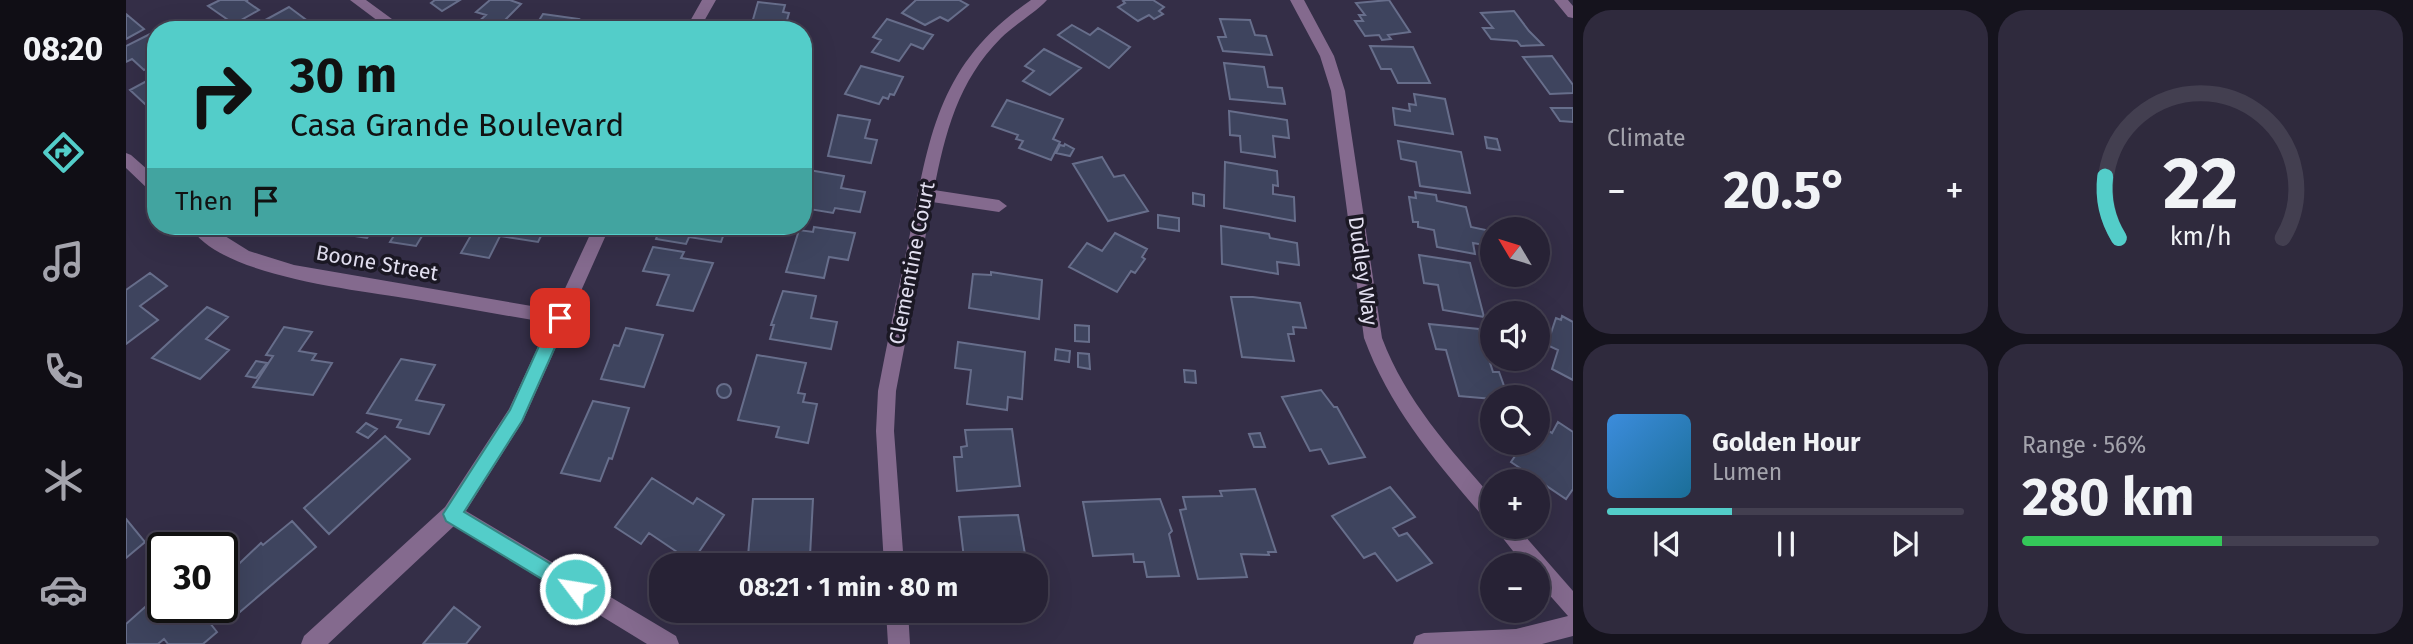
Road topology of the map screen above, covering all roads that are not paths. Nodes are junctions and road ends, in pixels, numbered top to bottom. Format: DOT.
graph roads {
  1 [pos="357,0"];
  2 [pos="709,0"];
  3 [pos="1040,0"];
  4 [pos="1297,0"];
  5 [pos="1562,0"];
  6 [pos="1573,14"];
  7 [pos="387,21"];
  8 [pos="697,21"];
  9 [pos="126,159"];
  10 [pos="147,179"];
  11 [pos="925,195"];
  12 [pos="999,206"];
  13 [pos="210,235"];
  14 [pos="598,235"];
  15 [pos="560,318"];
  16 [pos="1480,498"];
  17 [pos="452,514"];
  18 [pos="1514,539"];
  19 [pos="893,553"];
  20 [pos="1527,553"];
  21 [pos="1550,580"];
  22 [pos="1573,607"];
  23 [pos="898,623"];
  24 [pos="1573,625"];
  25 [pos="312,644"];
  26 [pos="668,644"];
  27 [pos="899,644"];
  28 [pos="1424,644"];
  1 -- 7 [label="street"];
  2 -- 8 [label="street"];
  3 -- 11 [label="street, Clementine Court"];
  4 -- 16 [label="street, Dudley Way"];
  5 -- 6 [label="street"];
  9 -- 10 [label="street"];
  11 -- 12 [label="street"];
  11 -- 19 [label="street, Clementine Court"];
  13 -- 15 [label="street, Boone Street"];
  14 -- 15 [label="street"];
  15 -- 17 [label="street"];
  17 -- 25 [label="street"];
  17 -- 26 [label="street"];
  18 -- 20 [label="street"];
  21 -- 22 [label="street"];
  23 -- 27 [label="street"];
  24 -- 28 [label="street"];
}
